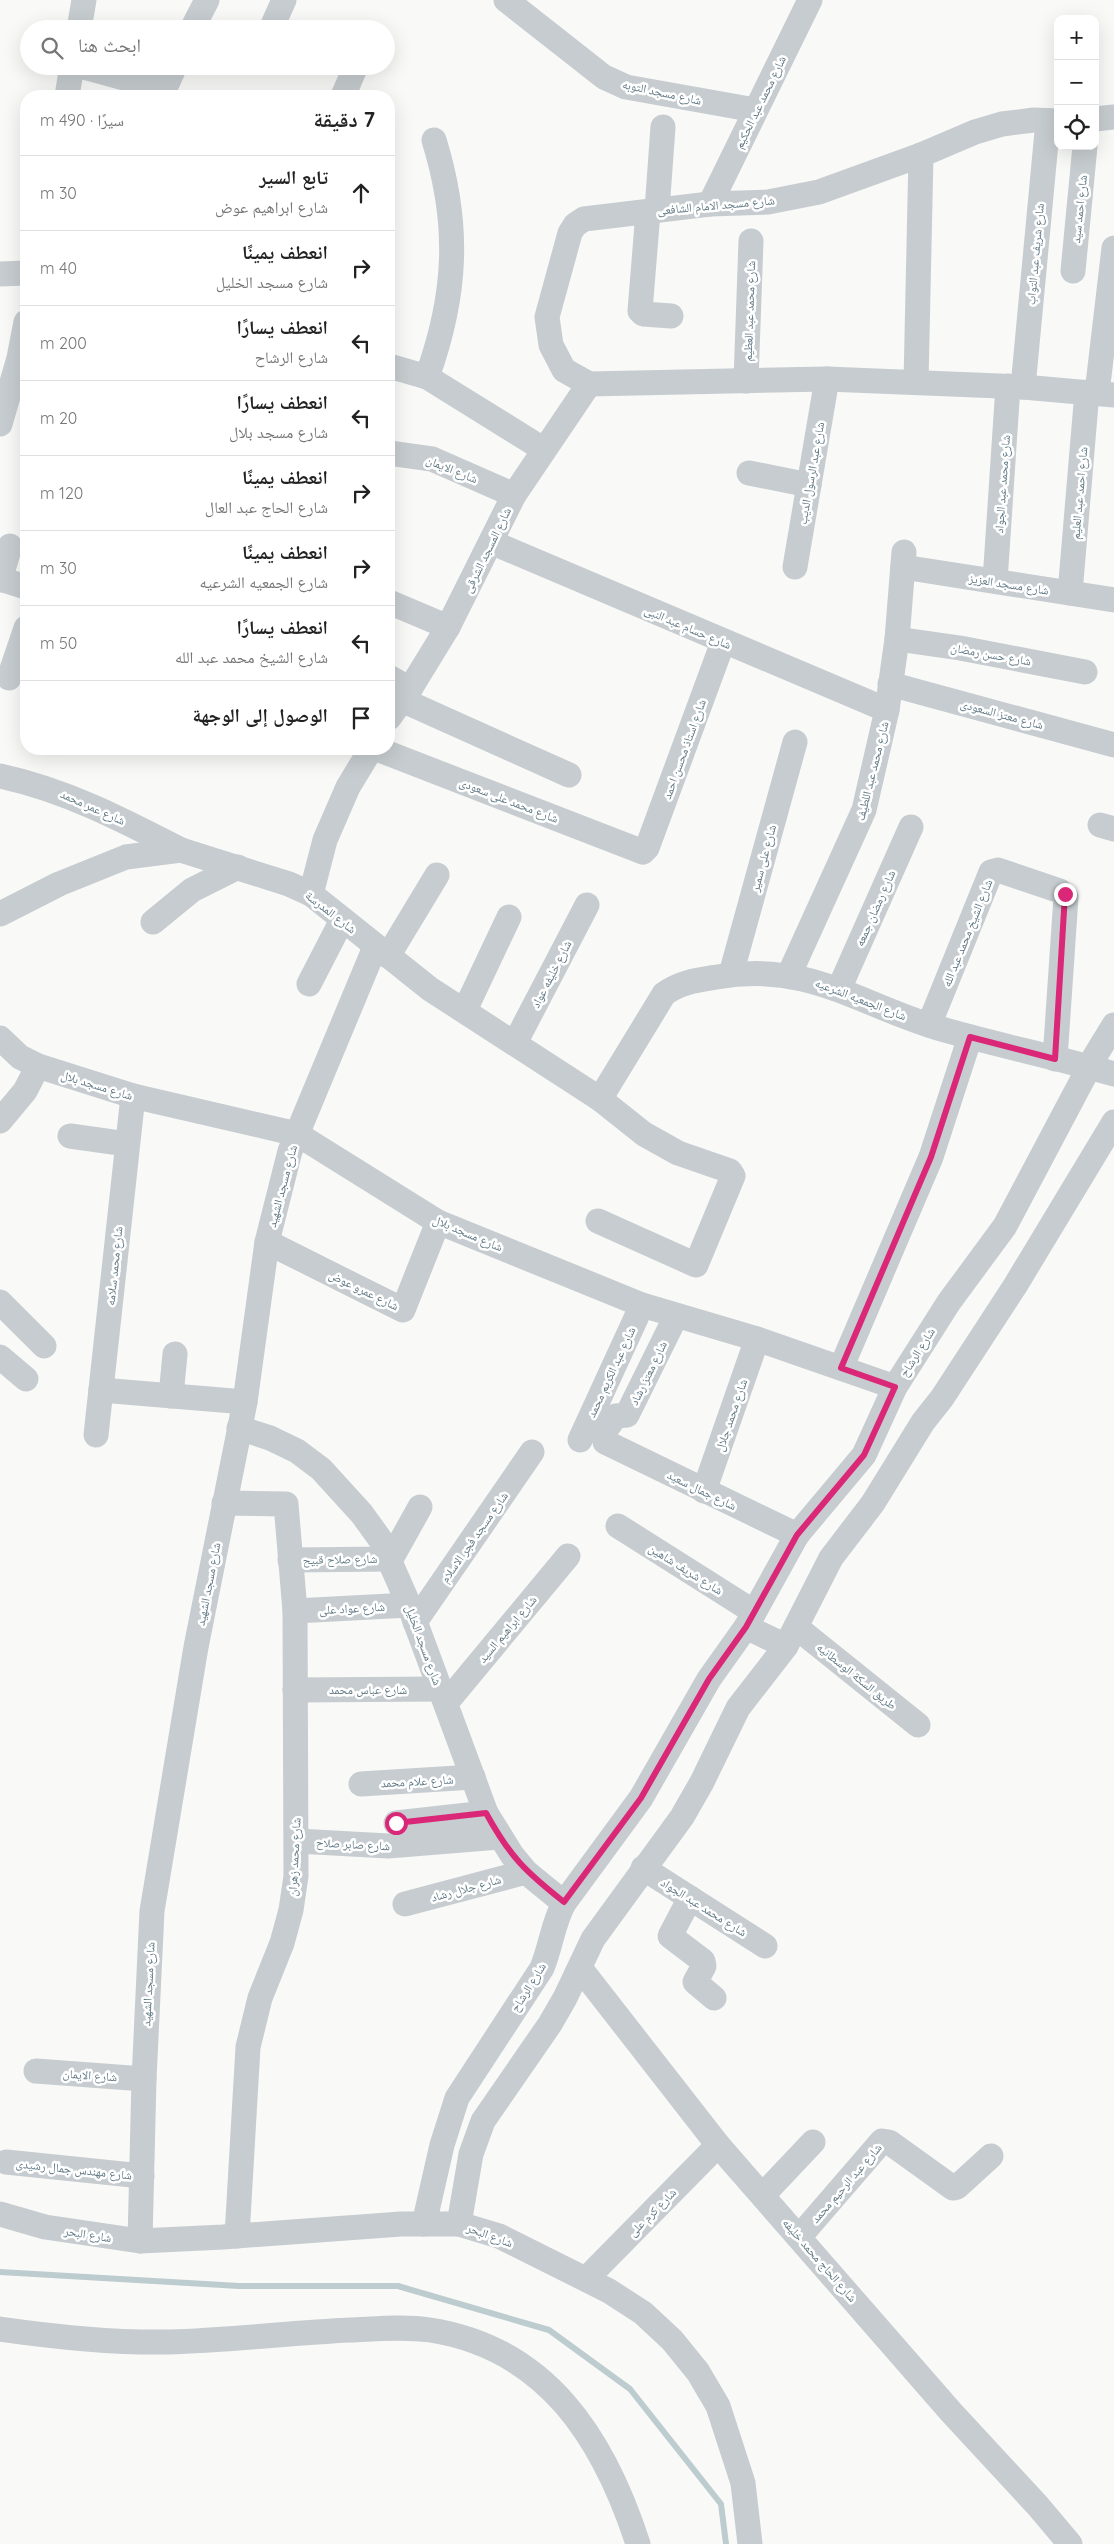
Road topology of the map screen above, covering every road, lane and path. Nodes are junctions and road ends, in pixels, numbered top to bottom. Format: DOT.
graph roads {
  1 [pos="84,0"];
  2 [pos="207,0"];
  3 [pos="284,0"];
  4 [pos="506,0"];
  5 [pos="810,0"];
  6 [pos="536,10"];
  7 [pos="81,20"];
  8 [pos="197,20"];
  9 [pos="275,20"];
  10 [pos="70,75"];
  11 [pos="112,75"];
  12 [pos="171,75"];
  13 [pos="352,75"];
  14 [pos="68,90"];
  15 [pos="346,90"];
  16 [pos="755,110"];
  17 [pos="1114,117"];
  18 [pos="1099,119"];
  19 [pos="1053,121"];
  20 [pos="663,126"];
  21 [pos="434,140"];
  22 [pos="1086,150"];
  23 [pos="921,155"];
  24 [pos="710,204"];
  25 [pos="653,211"];
  26 [pos="751,241"];
  27 [pos="1114,248"];
  28 [pos="1072,271"];
  29 [pos="20,273"];
  30 [pos="0,274"];
  31 [pos="670,316"];
  32 [pos="20,351"];
  33 [pos="395,368"];
  34 [pos="427,377"];
  35 [pos="827,378"];
  36 [pos="746,380"];
  37 [pos="916,382"];
  38 [pos="589,384"];
  39 [pos="1016,386"];
  40 [pos="1099,393"];
  41 [pos="0,424"];
  42 [pos="543,449"];
  43 [pos="395,454"];
  44 [pos="749,473"];
  45 [pos="809,485"];
  46 [pos="514,495"];
  47 [pos="491,542"];
  48 [pos="10,546"];
  49 [pos="904,560"];
  50 [pos="795,567"];
  51 [pos="0,580"];
  52 [pos="995,582"];
  53 [pos="20,585"];
  54 [pos="1070,593"];
  55 [pos="1114,600"];
  56 [pos="395,605"];
  57 [pos="448,627"];
  58 [pos="897,639"];
  59 [pos="723,642"];
  60 [pos="20,646"];
  61 [pos="1085,672"];
  62 [pos="9,678"];
  63 [pos="890,684"];
  64 [pos="400,702"];
  65 [pos="887,710"];
  66 [pos="795,742"];
  67 [pos="1114,745"];
  68 [pos="367,755"];
  69 [pos="392,755"];
  70 [pos="569,775"];
  71 [pos="0,776"];
  72 [pos="911,827"];
  73 [pos="181,850"];
  74 [pos="640,852"];
  75 [pos="238,867"];
  76 [pos="437,875"];
  77 [pos="311,894"];
  78 [pos="587,905"];
  79 [pos="0,914"];
  80 [pos="509,917"];
  81 [pos="342,920"];
  82 [pos="153,922"];
  83 [pos="382,951"];
  84 [pos="731,974"];
  85 [pos="789,975"];
  86 [pos="309,984"];
  87 [pos="839,989"];
  88 [pos="465,1010"];
  89 [pos="929,1025"];
  90 [pos="1114,1025"];
  91 [pos="970,1037"];
  92 [pos="0,1038"];
  93 [pos="515,1044"];
  94 [pos="1055,1059"];
  95 [pos="38,1066"];
  96 [pos="1101,1070"];
  97 [pos="132,1096"];
  98 [pos="600,1099"];
  99 [pos="0,1121"];
  100 [pos="1114,1122"];
  101 [pos="297,1134"];
  102 [pos="70,1136"];
  103 [pos="127,1144"];
  104 [pos="598,1221"];
  105 [pos="438,1222"];
  106 [pos="267,1242"];
  107 [pos="0,1302"];
  108 [pos="642,1305"];
  109 [pos="676,1316"];
  110 [pos="757,1339"];
  111 [pos="44,1346"];
  112 [pos="176,1354"];
  113 [pos="0,1357"];
  114 [pos="841,1368"];
  115 [pos="26,1379"];
  116 [pos="895,1387"];
  117 [pos="101,1390"];
  118 [pos="171,1396"];
  119 [pos="245,1402"];
  120 [pos="239,1428"];
  121 [pos="96,1435"];
  122 [pos="580,1440"];
  123 [pos="607,1444"];
  124 [pos="532,1452"];
  125 [pos="704,1491"];
  126 [pos="224,1503"];
  127 [pos="420,1508"];
  128 [pos="618,1526"];
  129 [pos="797,1535"];
  130 [pos="568,1556"];
  131 [pos="391,1559"];
  132 [pos="290,1560"];
  133 [pos="295,1612"];
  134 [pos="412,1613"];
  135 [pos="752,1623"];
  136 [pos="786,1638"];
  137 [pos="296,1690"];
  138 [pos="443,1696"];
  139 [pos="918,1724"];
  140 [pos="473,1777"];
  141 [pos="361,1784"];
  142 [pos="486,1813"];
  143 [pos="396,1823"];
  144 [pos="499,1837"];
  145 [pos="297,1841"];
  146 [pos="643,1868"];
  147 [pos="526,1872"];
  148 [pos="690,1898"];
  149 [pos="406,1904"];
  150 [pos="572,1922"];
  151 [pos="765,1946"];
  152 [pos="580,1968"];
  153 [pos="714,1998"];
  154 [pos="36,2071"];
  155 [pos="144,2079"];
  156 [pos="813,2142"];
  157 [pos="718,2145"];
  158 [pos="456,2150"];
  159 [pos="991,2156"];
  160 [pos="6,2162"];
  161 [pos="142,2176"];
  162 [pos="763,2195"];
  163 [pos="0,2214"];
  164 [pos="424,2224"];
  165 [pos="459,2224"];
  166 [pos="237,2236"];
  167 [pos="800,2236"];
  168 [pos="140,2241"];
  169 [pos="586,2279"];
  170 [pos="0,2329"];
  171 [pos="638,2544"];
  172 [pos="750,2544"];
  173 [pos="1070,2544"];
  1 -- 7 [label="street"];
  2 -- 8 [label="street"];
  3 -- 9 [label="street"];
  4 -- 6 [label="street, شارع مسجد التوبه"];
  5 -- 16 [label="street, شارع محمد عبد الحكيم"];
  6 -- 16 [label="street, شارع مسجد التوبه"];
  10 -- 14 [label="street"];
  11 -- 12 [label="street"];
  13 -- 15 [label="street"];
  16 -- 24 [label="street, شارع محمد عبد الحكيم"];
  17 -- 18 [label="street"];
  19 -- 23 [label="street, شارع مسجد الامام الشافعى"];
  19 -- 39 [label="street, شارع شريف عبد التواب"];
  20 -- 25 [label="street"];
  21 -- 34 [label="street"];
  22 -- 28 [label="street, شارع احمد سيد"];
  23 -- 24 [label="street, شارع مسجد الامام الشافعى"];
  23 -- 37 [label="street"];
  24 -- 25 [label="street, شارع مسجد الامام الشافعى"];
  25 -- 31 [label="street"];
  25 -- 38 [label="street, شارع مسجد الامام الشافعى"];
  26 -- 36 [label="street, شارع محمد عبد العظيم"];
  27 -- 40 [label="street, شارع احمد عبد العليم"];
  29 -- 30 [label="street"];
  32 -- 41 [label="street"];
  33 -- 34 [label="street"];
  34 -- 42 [label="street"];
  35 -- 36 [label="street"];
  35 -- 37 [label="street"];
  35 -- 45 [label="street, شارع عبد الرسول الديب"];
  36 -- 38 [label="street"];
  37 -- 39 [label="street"];
  38 -- 42 [label="street, شارع المسجد الشرقى"];
  39 -- 40 [label="street"];
  39 -- 52 [label="street, شارع محمد عبد الجواد"];
  40 -- 54 [label="street, شارع احمد عبد العليم"];
  42 -- 46 [label="street, شارع المسجد الشرقى"];
  43 -- 46 [label="street, شارع الايمان"];
  44 -- 45 [label="street"];
  45 -- 50 [label="street, شارع عبد الرسول الديب"];
  46 -- 47 [label="street, شارع المسجد الشرقى"];
  47 -- 57 [label="street, شارع المسجد الشرقى"];
  47 -- 59 [label="street, شارع حسام عبد النبى"];
  48 -- 51 [label="street"];
  49 -- 52 [label="street, شارع مسجد العزيز"];
  49 -- 58 [label="street, شارع محمد عبد اللطيف"];
  51 -- 53 [label="street"];
  52 -- 54 [label="street, شارع مسجد العزيز"];
  54 -- 55 [label="street, شارع مسجد العزيز"];
  56 -- 57 [label="street"];
  57 -- 64 [label="street, شارع المسجد الشرقى"];
  58 -- 61 [label="street, شارع حسن رمضان"];
  58 -- 63 [label="street, شارع محمد عبد اللطيف"];
  59 -- 65 [label="street, شارع حسام عبد النبى"];
  59 -- 74 [label="street, شارع استاذ محسن احمد"];
  60 -- 62 [label="street"];
  63 -- 65 [label="street, شارع محمد عبد اللطيف"];
  63 -- 67 [label="street, شارع معتز السعودى"];
  64 -- 70 [label="street"];
  65 -- 85 [label="street, شارع محمد عبد اللطيف"];
  66 -- 84 [label="street, شارع على سمير"];
  68 -- 77 [label="street"];
  69 -- 74 [label="street, شارع محمد على سعودى"];
  71 -- 73 [label="street, شارع عمر محمد"];
  72 -- 87 [label="street, شارع رمضان جمعه"];
  73 -- 75 [label="street, شارع المدرسة"];
  73 -- 79 [label="street, شارع المدرسة"];
  75 -- 77 [label="street, شارع المدرسة"];
  75 -- 82 [label="street"];
  76 -- 83 [label="street, شارع مسجد الشهيد"];
  77 -- 81 [label="street, شارع المدرسة"];
  78 -- 93 [label="street, شارع خليفه عواد"];
  80 -- 88 [label="street"];
  81 -- 83 [label="street, شارع المدرسة"];
  81 -- 86 [label="street"];
  83 -- 88 [label="street, شارع المدرسة"];
  83 -- 101 [label="street, شارع مسجد الشهيد"];
  84 -- 85 [label="street, شارع الجمعيه الشرعيه"];
  84 -- 98 [label="street, شارع الجمعيه الشرعيه"];
  85 -- 87 [label="street, شارع الجمعيه الشرعيه"];
  87 -- 89 [label="street, شارع الجمعيه الشرعيه"];
  88 -- 93 [label="street, شارع المدرسة"];
  89 -- 91 [label="street, شارع الجمعيه الشرعيه"];
  89 -- 94 [label="street, شارع الشيخ محمد عبد الله"];
  90 -- 96 [label="street, شارع الرشاح"];
  91 -- 94 [label="street, شارع الجمعيه الشرعيه"];
  91 -- 114 [label="street"];
  92 -- 95 [label="street, شارع مسجد بلال"];
  93 -- 98 [label="street, شارع المدرسة"];
  94 -- 96 [label="street, شارع الجمعيه الشرعيه"];
  95 -- 97 [label="street, شارع مسجد بلال"];
  95 -- 99 [label="street"];
  96 -- 116 [label="street, شارع الرشاح"];
  97 -- 101 [label="street, شارع مسجد بلال"];
  97 -- 103 [label="street, شارع محمد سلامه"];
  98 -- 104 [label="street, شارع المدرسة"];
  100 -- 136 [label="street, شارع الرشاح"];
  101 -- 105 [label="street, شارع مسجد بلال"];
  101 -- 106 [label="street, شارع مسجد الشهيد"];
  102 -- 103 [label="street"];
  103 -- 117 [label="street, شارع محمد سلامه"];
  105 -- 106 [label="street, شارع عمرو عوض"];
  105 -- 108 [label="street, شارع مسجد بلال"];
  106 -- 119 [label="street, شارع مسجد الشهيد"];
  107 -- 111 [label="street"];
  108 -- 109 [label="street, شارع مسجد بلال"];
  108 -- 122 [label="street, شارع عبد الكريم محمد"];
  109 -- 110 [label="street, شارع مسجد بلال"];
  109 -- 123 [label="street, شارع معتز رشاد"];
  110 -- 114 [label="street, شارع مسجد بلال"];
  110 -- 125 [label="street, شارع محمد جلال"];
  112 -- 118 [label="street"];
  113 -- 115 [label="street"];
  114 -- 116 [label="street, شارع مسجد بلال"];
  116 -- 129 [label="street, شارع الرشاح"];
  117 -- 118 [label="street"];
  117 -- 121 [label="street, شارع محمد سلامه"];
  118 -- 119 [label="street"];
  119 -- 120 [label="street, شارع مسجد الشهيد"];
  120 -- 126 [label="street, شارع مسجد الشهيد"];
  120 -- 131 [label="street, شارع مسجد الخليل"];
  123 -- 125 [label="street, شارع جمال سعيد"];
  124 -- 134 [label="street, شارع مسجد فجر الاسلام"];
  125 -- 129 [label="street, شارع جمال سعيد"];
  126 -- 132 [label="street, شارع محمد زهران"];
  126 -- 155 [label="street, شارع مسجد الشهيد"];
  127 -- 131 [label="street"];
  128 -- 135 [label="street, شارع شريف شاهين"];
  129 -- 135 [label="street, شارع الرشاح"];
  130 -- 138 [label="street, شارع ابراهيم السيد"];
  131 -- 132 [label="street, شارع صلاح قبيح"];
  131 -- 134 [label="street, شارع مسجد الخليل"];
  132 -- 133 [label="street, شارع محمد زهران"];
  133 -- 134 [label="street, شارع عواد على"];
  133 -- 137 [label="street, شارع محمد زهران"];
  134 -- 138 [label="street, شارع مسجد الخليل"];
  135 -- 136 [label="street, شارع شريف شاهين"];
  135 -- 150 [label="street, شارع الرشاح"];
  136 -- 139 [label="street, طريق السكة الوسطانيه"];
  136 -- 146 [label="street, شارع الرشاح"];
  137 -- 138 [label="street, شارع عباس محمد"];
  137 -- 145 [label="street, شارع محمد زهران"];
  138 -- 140 [label="street, شارع مسجد الخليل"];
  140 -- 141 [label="street, شارع علام محمد"];
  140 -- 142 [label="street, شارع مسجد الخليل"];
  142 -- 143 [label="street"];
  142 -- 144 [label="street, شارع مسجد الخليل"];
  144 -- 145 [label="street, شارع صابر صلاح"];
  144 -- 147 [label="street, شارع مسجد الخليل"];
  145 -- 166 [label="street, شارع محمد زهران"];
  146 -- 148 [label="street, شارع محمد عبد الجواد"];
  146 -- 150 [label="street, شارع الرشاح"];
  147 -- 149 [label="street, شارع جلال رشاد"];
  147 -- 150 [label="street, شارع مسجد الخليل"];
  148 -- 151 [label="street, شارع محمد عبد الجواد"];
  148 -- 153 [label="street"];
  150 -- 152 [label="street, شارع الرشاح"];
  150 -- 158 [label="street, شارع الرشاح"];
  152 -- 157 [label="street, شارع الحاج محمد خليفه"];
  152 -- 158 [label="street, شارع الرشاح"];
  154 -- 155 [label="street, شارع الايمان"];
  155 -- 161 [label="street, شارع مسجد الشهيد"];
  156 -- 162 [label="street"];
  157 -- 162 [label="street, شارع الحاج محمد خليفه"];
  157 -- 169 [label="street, شارع كرم على"];
  158 -- 164 [label="street, شارع الرشاح"];
  158 -- 165 [label="street, شارع الرشاح"];
  159 -- 167 [label="street, شارع عبد الرحيم محمد"];
  160 -- 161 [label="street, شارع مهندس جمال رشيدى"];
  161 -- 168 [label="street, شارع مسجد الشهيد"];
  162 -- 167 [label="street, شارع الحاج محمد خليفه"];
  163 -- 168 [label="street, شارع البحر"];
  164 -- 165 [label="street, شارع البحر"];
  164 -- 166 [label="street, شارع البحر"];
  165 -- 169 [label="street, شارع البحر"];
  166 -- 168 [label="street, شارع البحر"];
  167 -- 173 [label="street, شارع الحاج محمد خليفه"];
  169 -- 172 [label="street, شارع البحر"];
  170 -- 171 [label="street"];
}
